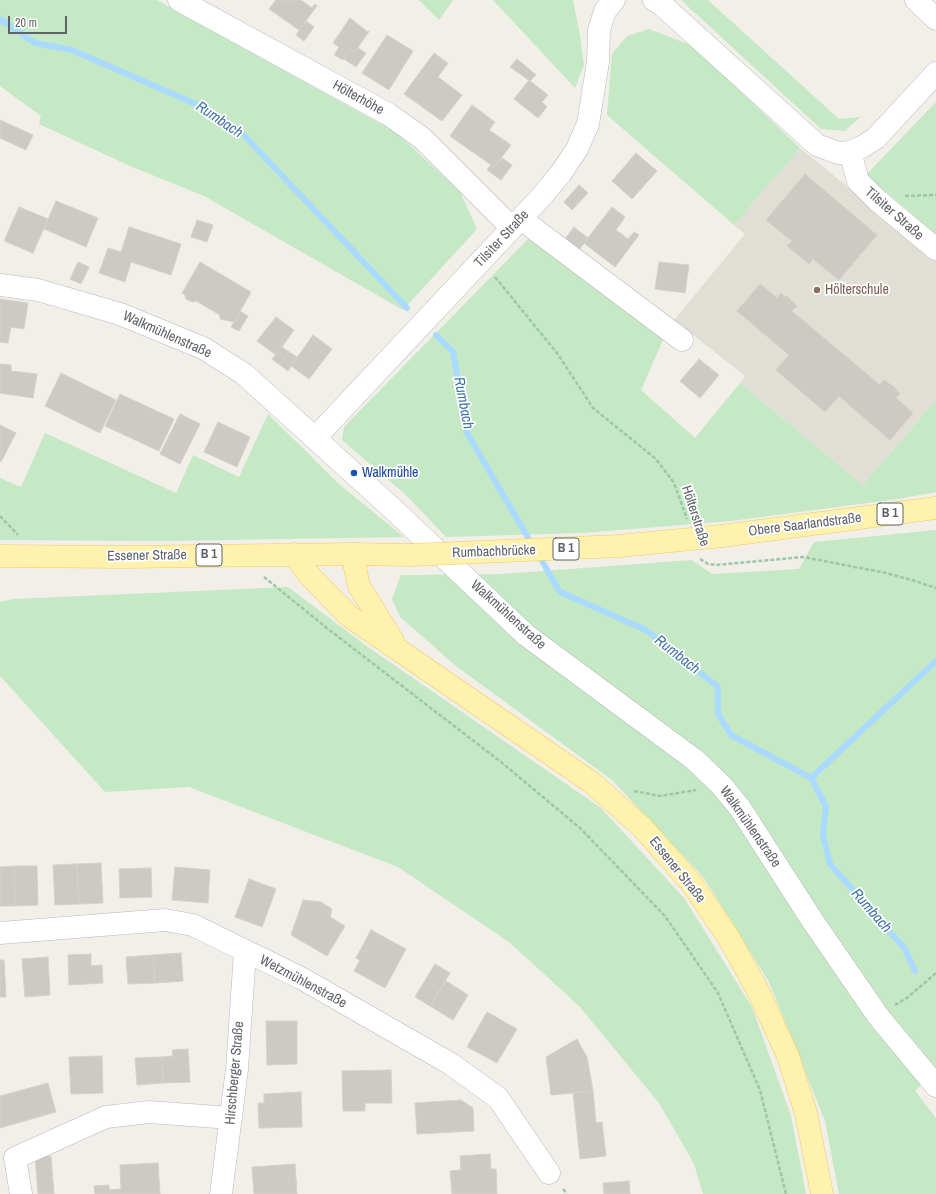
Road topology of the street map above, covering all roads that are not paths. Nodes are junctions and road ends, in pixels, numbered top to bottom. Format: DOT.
graph roads {
  1 [pos="179,0"];
  2 [pos="614,0"];
  3 [pos="654,0"];
  4 [pos="916,0"];
  5 [pos="936,19"];
  6 [pos="936,73"];
  7 [pos="850,152"];
  8 [pos="516,224"];
  9 [pos="936,249"];
  10 [pos="2,283"];
  11 [pos="682,340"];
  12 [pos="315,438"];
  13 [pos="936,508"];
  14 [pos="722,536"];
  15 [pos="294,554"];
  16 [pos="352,554"];
  17 [pos="410,555"];
  18 [pos="0,556"];
  19 [pos="396,647"];
  20 [pos="0,932"];
  21 [pos="245,952"];
  22 [pos="936,1086"];
  23 [pos="231,1118"];
  24 [pos="549,1173"];
  25 [pos="20,1194"];
  26 [pos="221,1194"];
  27 [pos="822,1194"];
  1 -- 8 [label="street, Hölterhöhe"];
  2 -- 8 [label="street, Tilsiter Straße"];
  3 -- 7 [label="street"];
  4 -- 5 [label="street"];
  6 -- 7 [label="street"];
  7 -- 9 [label="street, Tilsiter Straße"];
  8 -- 11 [label="street, Hölterhöhe"];
  8 -- 12 [label="street, Tilsiter Straße"];
  10 -- 12 [label="street, Walkmühlenstraße"];
  12 -- 22 [label="street, Walkmühlenstraße"];
  13 -- 14 [label="main road, Obere Saarlandstraße / B 1"];
  14 -- 17 [label="main road, Rumbachbrücke / B 1, bridge"];
  15 -- 16 [label="main road, Essener Straße / B 1"];
  15 -- 18 [label="main road, Essener Straße / B 1"];
  15 -- 19 [label="main road, Essener Straße"];
  16 -- 17 [label="main road, Essener Straße / B 1"];
  16 -- 19 [label="main road, Essener Straße"];
  19 -- 27 [label="main road, Essener Straße"];
  20 -- 21 [label="street, Wetzmühlenstraße"];
  21 -- 23 [label="street, Hirschberger Straße"];
  21 -- 24 [label="street, Wetzmühlenstraße"];
  23 -- 25 [label="street"];
  23 -- 26 [label="street, Hirschberger Straße"];
}
